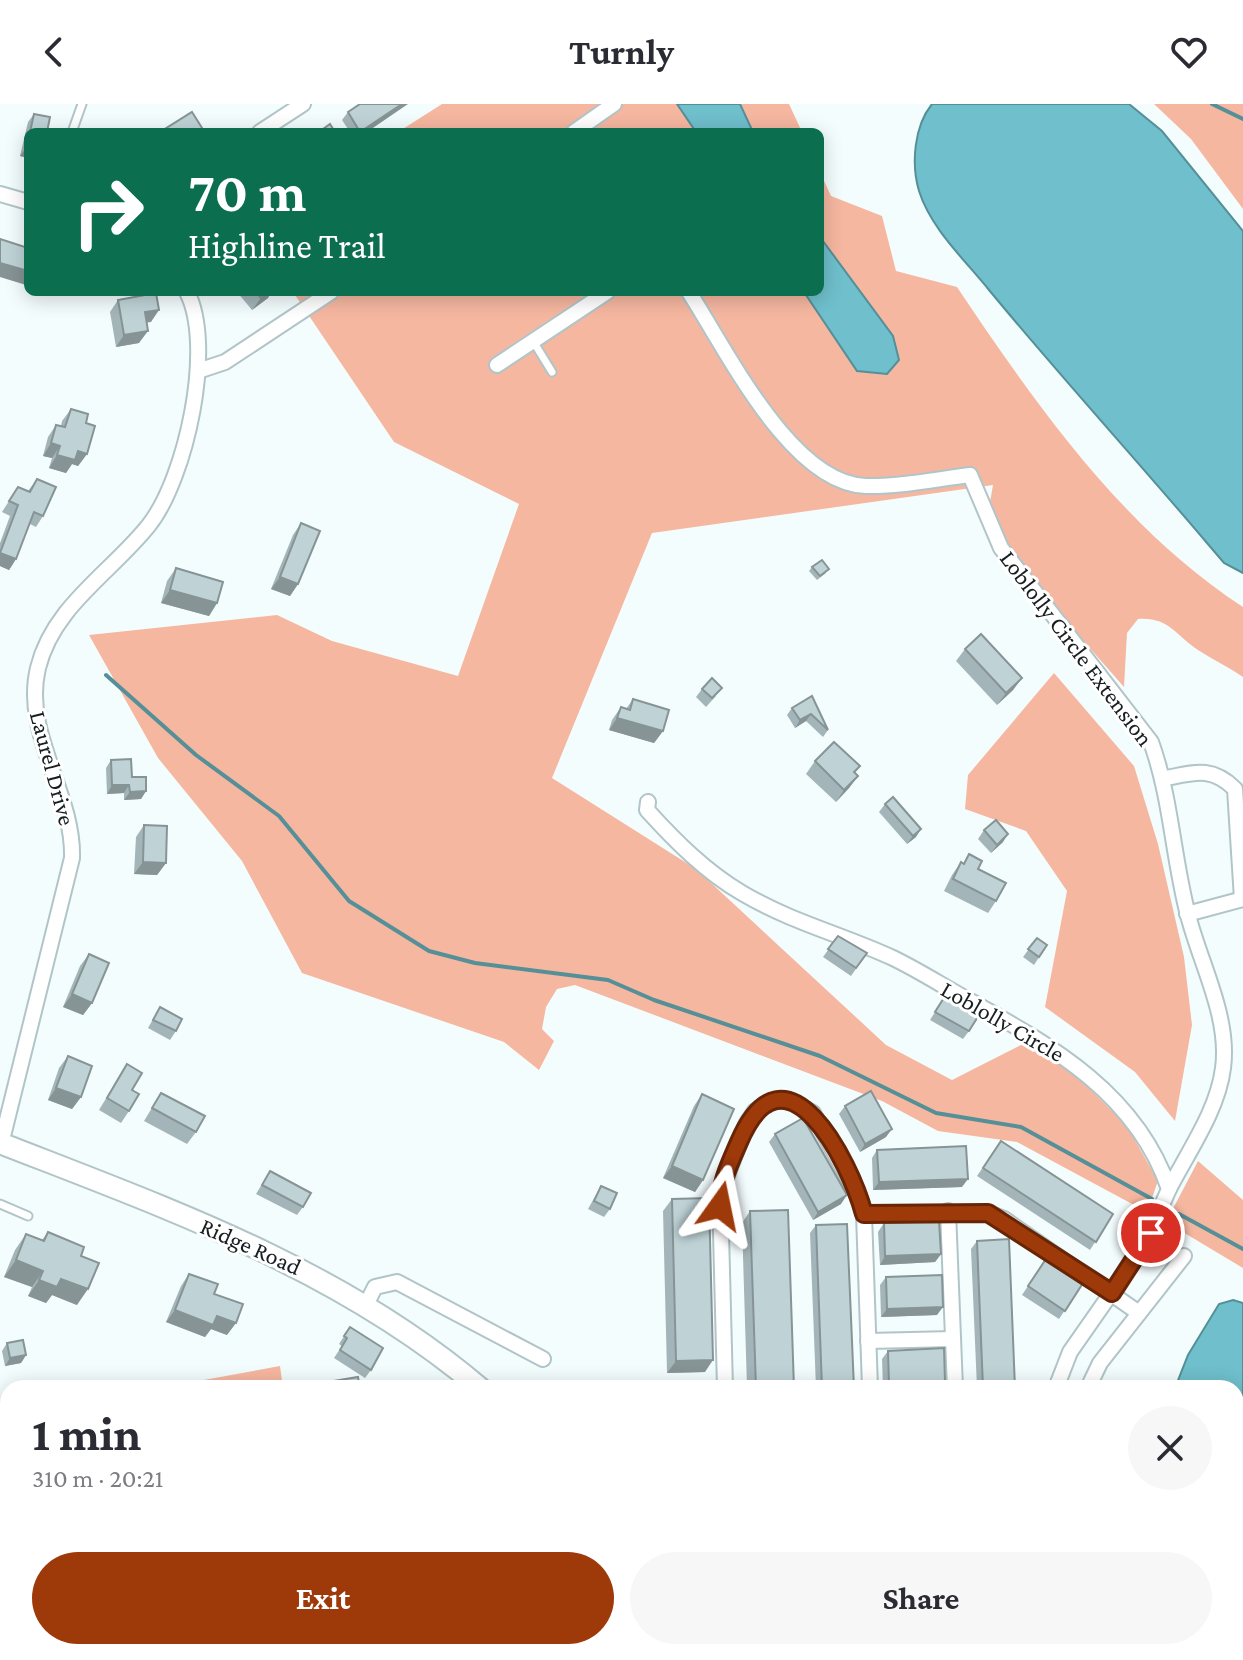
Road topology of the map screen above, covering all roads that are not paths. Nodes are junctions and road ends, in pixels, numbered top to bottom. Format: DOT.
graph roads {
  1 [pos="82,104"];
  2 [pos="303,104"];
  3 [pos="614,104"];
  4 [pos="73,128"];
  5 [pos="266,128"];
  6 [pos="583,128"];
  7 [pos="0,194"];
  8 [pos="24,201"];
  9 [pos="188,296"];
  10 [pos="325,296"];
  11 [pos="601,296"];
  12 [pos="692,296"];
  13 [pos="533,341"];
  14 [pos="497,365"];
  15 [pos="198,371"];
  16 [pos="552,372"];
  17 [pos="1162,779"];
  18 [pos="648,802"];
  19 [pos="1243,899"];
  20 [pos="1187,914"];
  21 [pos="1,1144"];
  22 [pos="1169,1189"];
  23 [pos="0,1204"];
  24 [pos="948,1211"];
  25 [pos="864,1214"];
  26 [pos="28,1216"];
  27 [pos="1184,1256"];
  28 [pos="1112,1293"];
  29 [pos="366,1305"];
  30 [pos="1139,1313"];
  31 [pos="953,1339"];
  32 [pos="868,1341"];
  33 [pos="543,1359"];
  34 [pos="470,1380"];
  35 [pos="725,1380"];
  36 [pos="870,1380"];
  37 [pos="955,1380"];
  38 [pos="1059,1380"];
  39 [pos="1092,1380"];
  1 -- 4 [label="lane"];
  2 -- 5 [label="street"];
  3 -- 6 [label="street"];
  7 -- 8 [label="street"];
  9 -- 15 [label="street, Laurel Drive"];
  10 -- 15 [label="street"];
  11 -- 13 [label="street"];
  12 -- 17 [label="street, Loblolly Circle Extension"];
  13 -- 14 [label="street"];
  13 -- 16 [label="lane"];
  15 -- 21 [label="street, Laurel Drive"];
  17 -- 19 [label="street"];
  17 -- 20 [label="street, Loblolly Circle Extension"];
  18 -- 22 [label="street, Loblolly Circle"];
  19 -- 20 [label="street"];
  20 -- 22 [label="street, Loblolly Circle Extension"];
  21 -- 29 [label="street, Ridge Road"];
  22 -- 28 [label="street"];
  23 -- 26 [label="lane"];
  24 -- 25 [label="street"];
  24 -- 28 [label="street"];
  24 -- 31 [label="street"];
  25 -- 32 [label="street"];
  25 -- 35 [label="street"];
  27 -- 30 [label="street"];
  28 -- 30 [label="street"];
  28 -- 38 [label="street"];
  29 -- 33 [label="street"];
  29 -- 34 [label="street, Ridge Road"];
  30 -- 39 [label="street"];
  31 -- 32 [label="street"];
  31 -- 37 [label="street"];
  32 -- 36 [label="street"];
}
